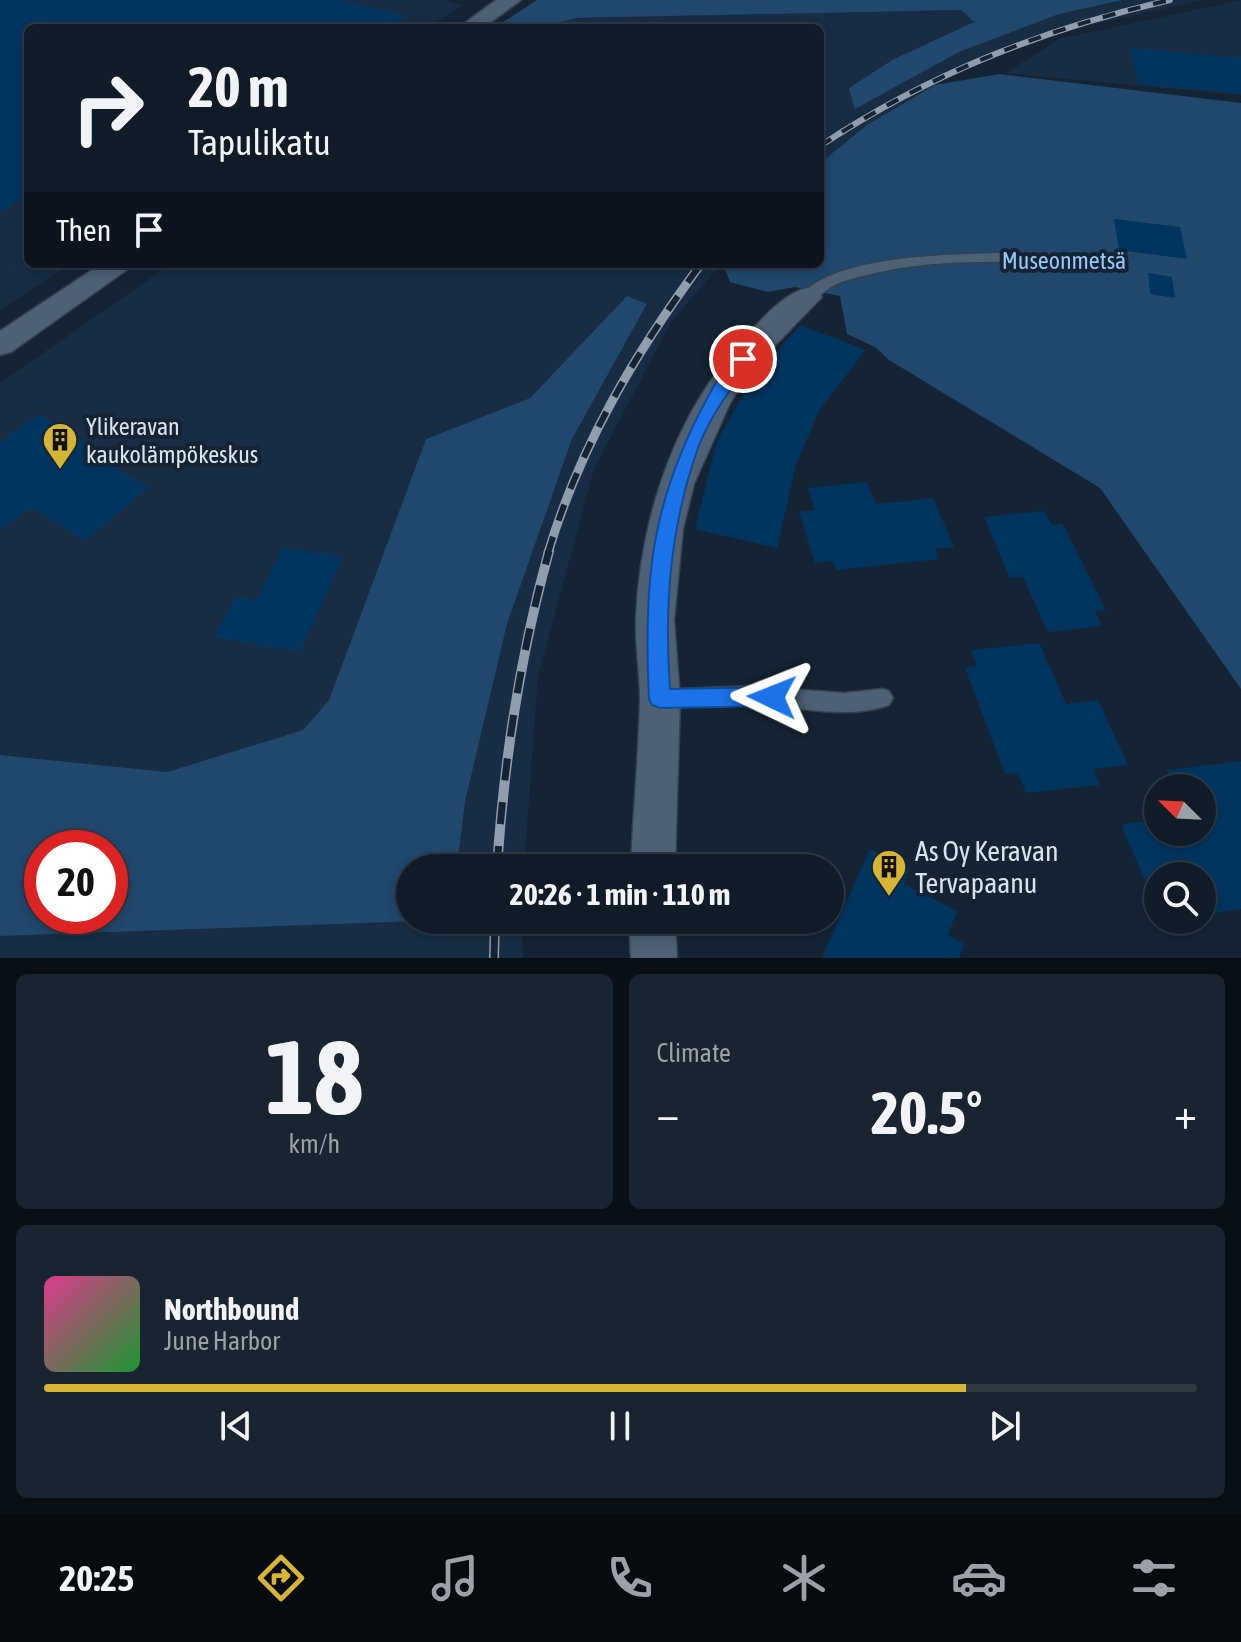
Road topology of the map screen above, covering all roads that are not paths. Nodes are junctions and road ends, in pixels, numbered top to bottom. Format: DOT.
graph roads {
  1 [pos="510,0"];
  2 [pos="475,24"];
  3 [pos="1111,259"];
  4 [pos="115,268"];
  5 [pos="807,297"];
  6 [pos="0,345"];
  7 [pos="882,698"];
  8 [pos="660,699"];
  9 [pos="654,854"];
  10 [pos="653,934"];
  11 [pos="654,958"];
  1 -- 2 [label="street"];
  3 -- 5 [label="lane"];
  4 -- 6 [label="street"];
  5 -- 8 [label="street"];
  7 -- 8 [label="lane"];
  8 -- 9 [label="street"];
  10 -- 11 [label="street"];
}
